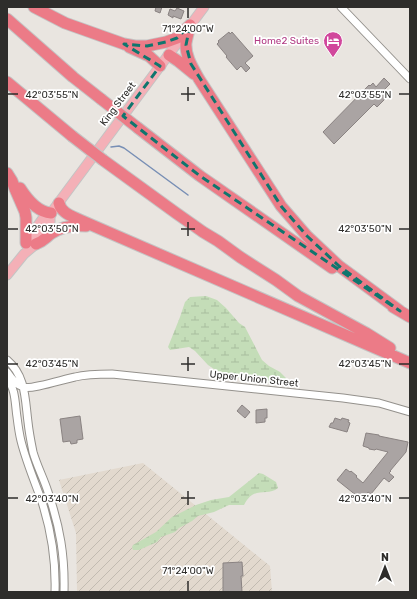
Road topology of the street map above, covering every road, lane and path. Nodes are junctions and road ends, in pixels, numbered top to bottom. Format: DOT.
graph roads {
  1 [pos="34,7"];
  2 [pos="204,7"];
  3 [pos="341,7"];
  4 [pos="7,19"];
  5 [pos="190,25"];
  6 [pos="124,44"];
  7 [pos="169,55"];
  8 [pos="160,66"];
  9 [pos="199,78"];
  10 [pos="410,79"];
  11 [pos="7,82"];
  12 [pos="9,177"];
  13 [pos="59,203"];
  14 [pos="51,214"];
  15 [pos="93,226"];
  16 [pos="29,247"];
  17 [pos="7,275"];
  18 [pos="400,311"];
  19 [pos="410,317"];
  20 [pos="410,359"];
  21 [pos="7,360"];
  22 [pos="410,363"];
  23 [pos="7,372"];
  24 [pos="7,379"];
  25 [pos="24,388"];
  26 [pos="410,412"];
  27 [pos="55,592"];
  28 [pos="64,592"];
  1 -- 6 [label="highway"];
  2 -- 5 [label="main road, King Street"];
  3 -- 10 [label="street"];
  4 -- 18 [label="highway, bridge"];
  5 -- 6 [label="highway"];
  5 -- 7 [label="main road, King Street"];
  5 -- 9 [label="highway"];
  6 -- 8 [label="highway"];
  7 -- 8 [label="main road, King Street"];
  7 -- 9 [label="highway"];
  8 -- 13 [label="main road, King Street"];
  9 -- 18 [label="highway"];
  11 -- 20 [label="highway, bridge"];
  12 -- 14 [label="highway"];
  12 -- 16 [label="highway"];
  13 -- 14 [label="main road, King Street"];
  13 -- 15 [label="highway"];
  14 -- 16 [label="main road, King Street"];
  15 -- 16 [label="highway"];
  15 -- 22 [label="highway"];
  16 -- 17 [label="main road, King Street"];
  18 -- 19 [label="highway"];
  21 -- 25 [label="street"];
  23 -- 25 [label="street"];
  24 -- 27 [label="street"];
  25 -- 26 [label="street, Upper Union Street"];
  25 -- 28 [label="street"];
}
